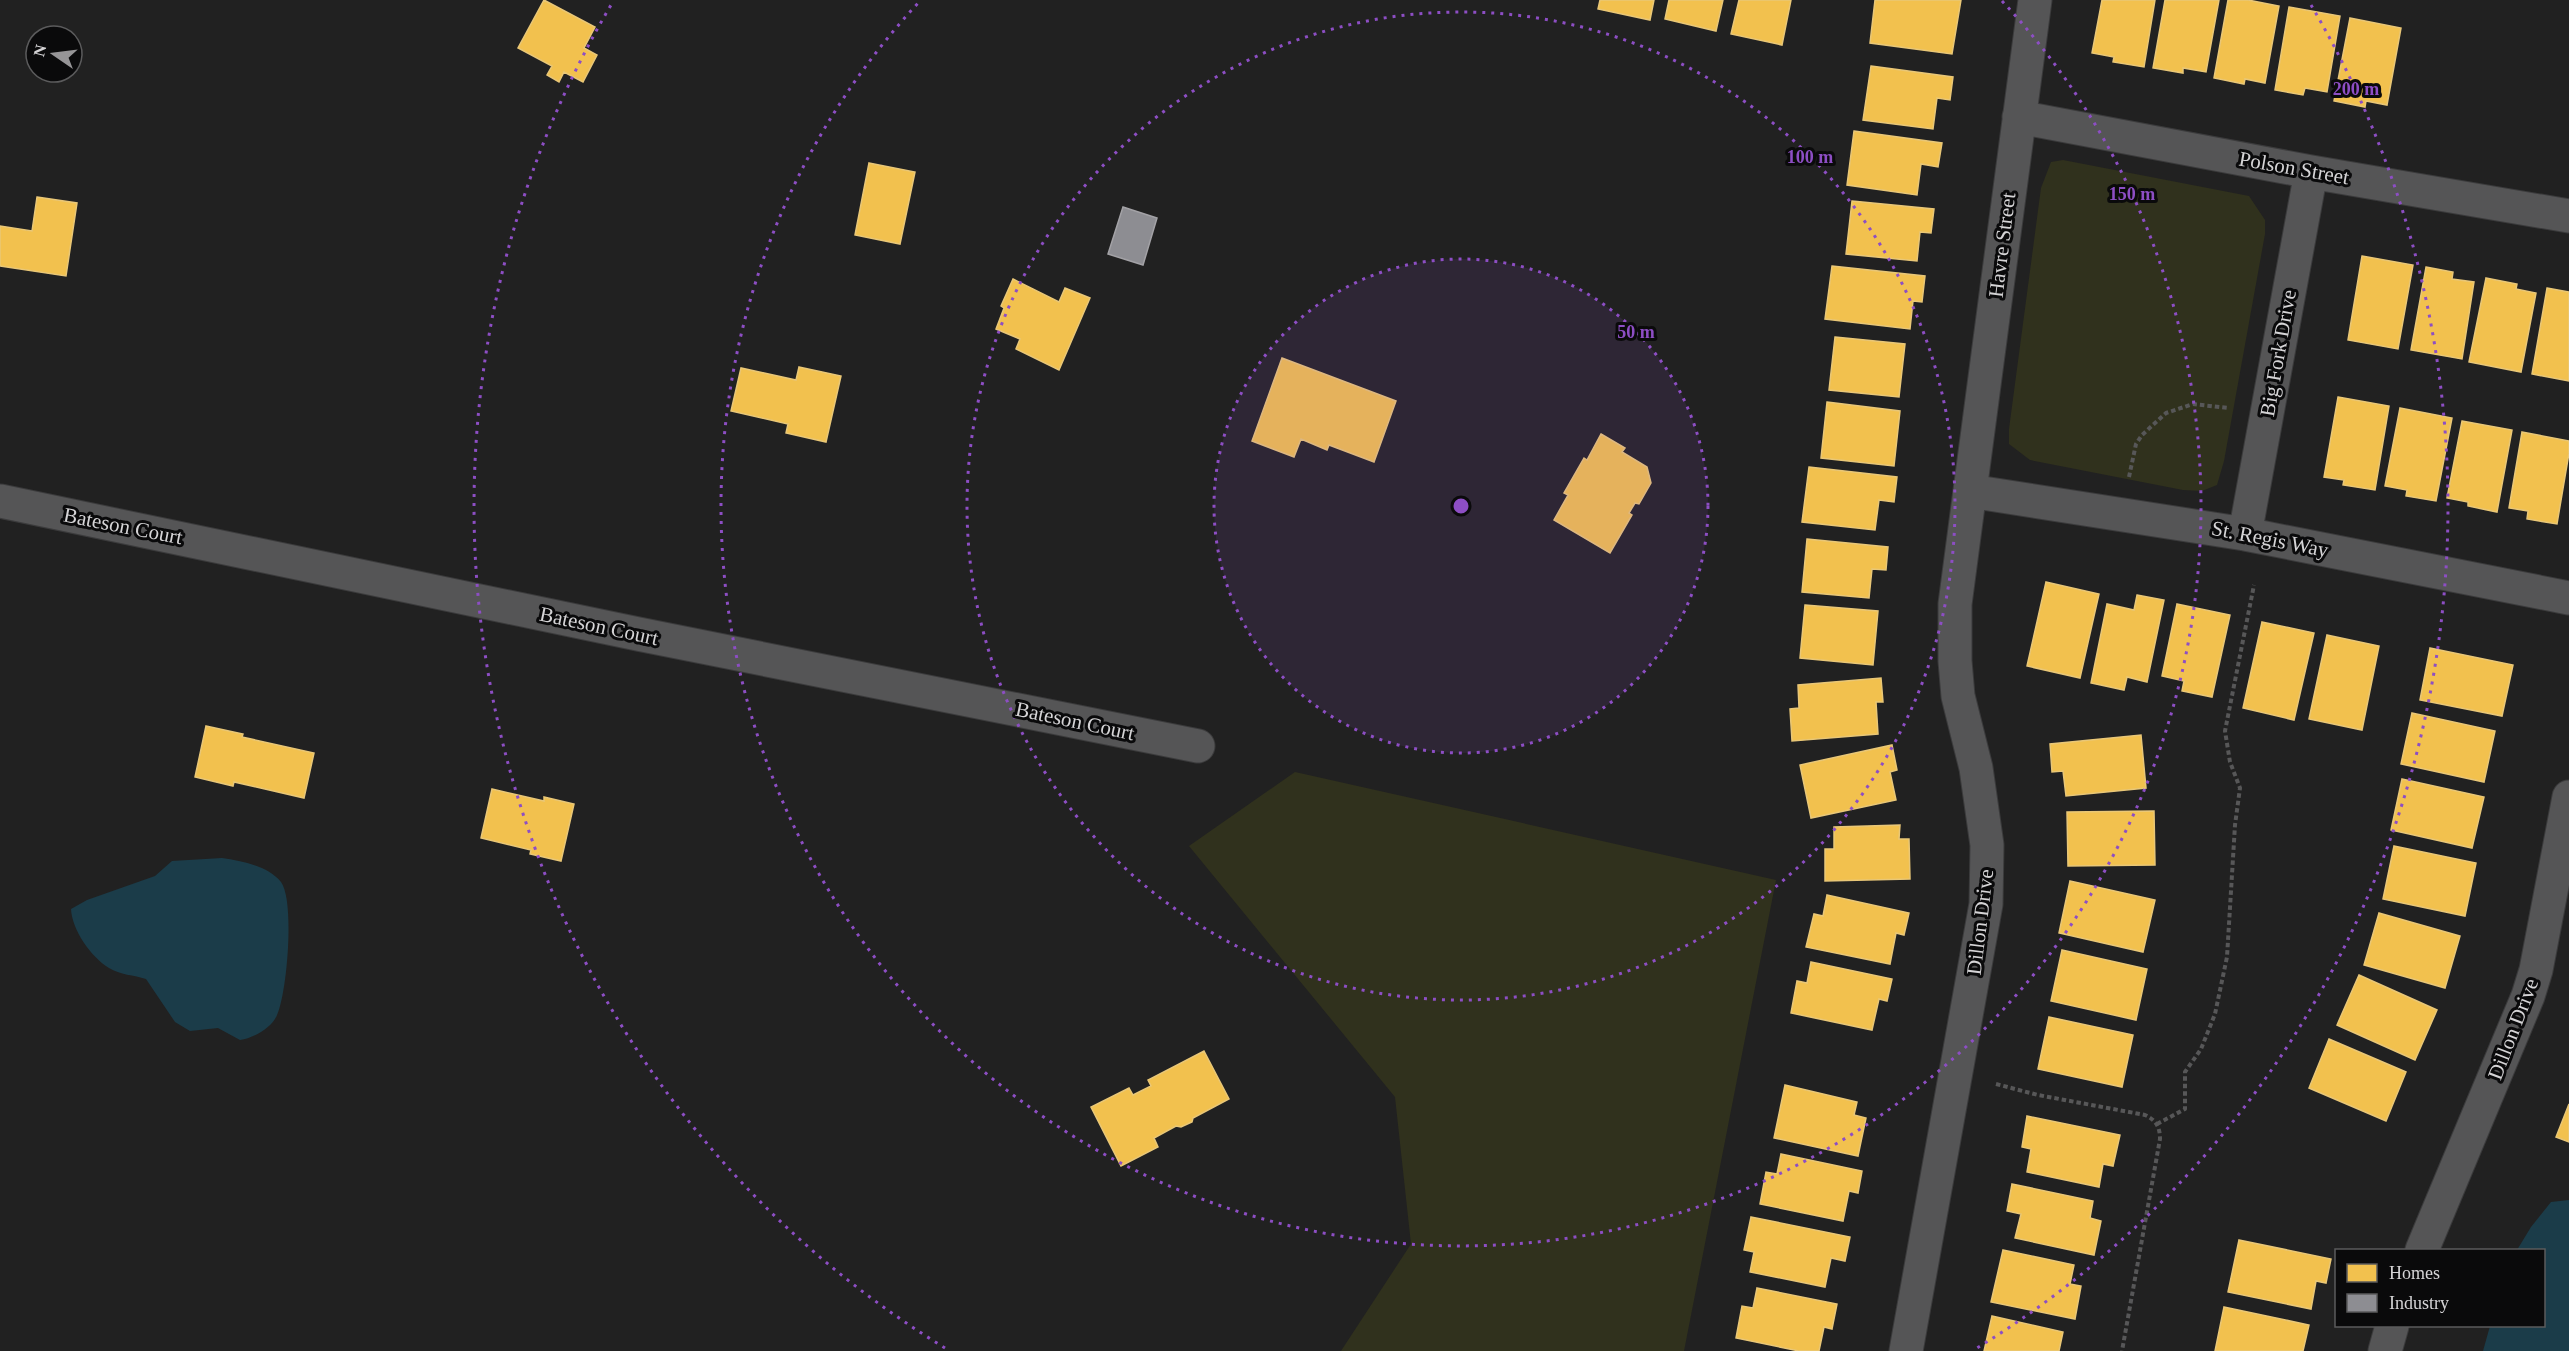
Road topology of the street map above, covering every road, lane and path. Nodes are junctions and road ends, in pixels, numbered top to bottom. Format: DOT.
graph roads {
  1 [pos="2035,0"];
  2 [pos="2019,117"];
  3 [pos="2311,172"];
  4 [pos="2569,216"];
  5 [pos="2229,408"];
  6 [pos="2129,477"];
  7 [pos="1970,491"];
  8 [pos="0,501"];
  9 [pos="2245,534"];
  10 [pos="2254,585"];
  11 [pos="2569,598"];
  12 [pos="1198,746"];
  13 [pos="2569,796"];
  14 [pos="1996,1084"];
  15 [pos="2157,1124"];
  16 [pos="2423,1249"];
  17 [pos="2392,1327"];
  18 [pos="1906,1351"];
  19 [pos="2122,1351"];
  20 [pos="2385,1351"];
  1 -- 2 [label="street, Havre Street"];
  2 -- 3 [label="street, Polson Street"];
  2 -- 7 [label="street, Havre Street"];
  3 -- 4 [label="street, Polson Street"];
  3 -- 9 [label="street, Big Fork Drive"];
  5 -- 6 [label="path"];
  7 -- 9 [label="street, St. Regis Way"];
  7 -- 18 [label="street, Dillon Drive"];
  8 -- 12 [label="street, Bateson Court"];
  9 -- 11 [label="street, St. Regis Way"];
  10 -- 15 [label="path"];
  13 -- 16 [label="street, Dillon Drive"];
  14 -- 15 [label="path"];
  15 -- 19 [label="path"];
  17 -- 20 [label="street"];
}
